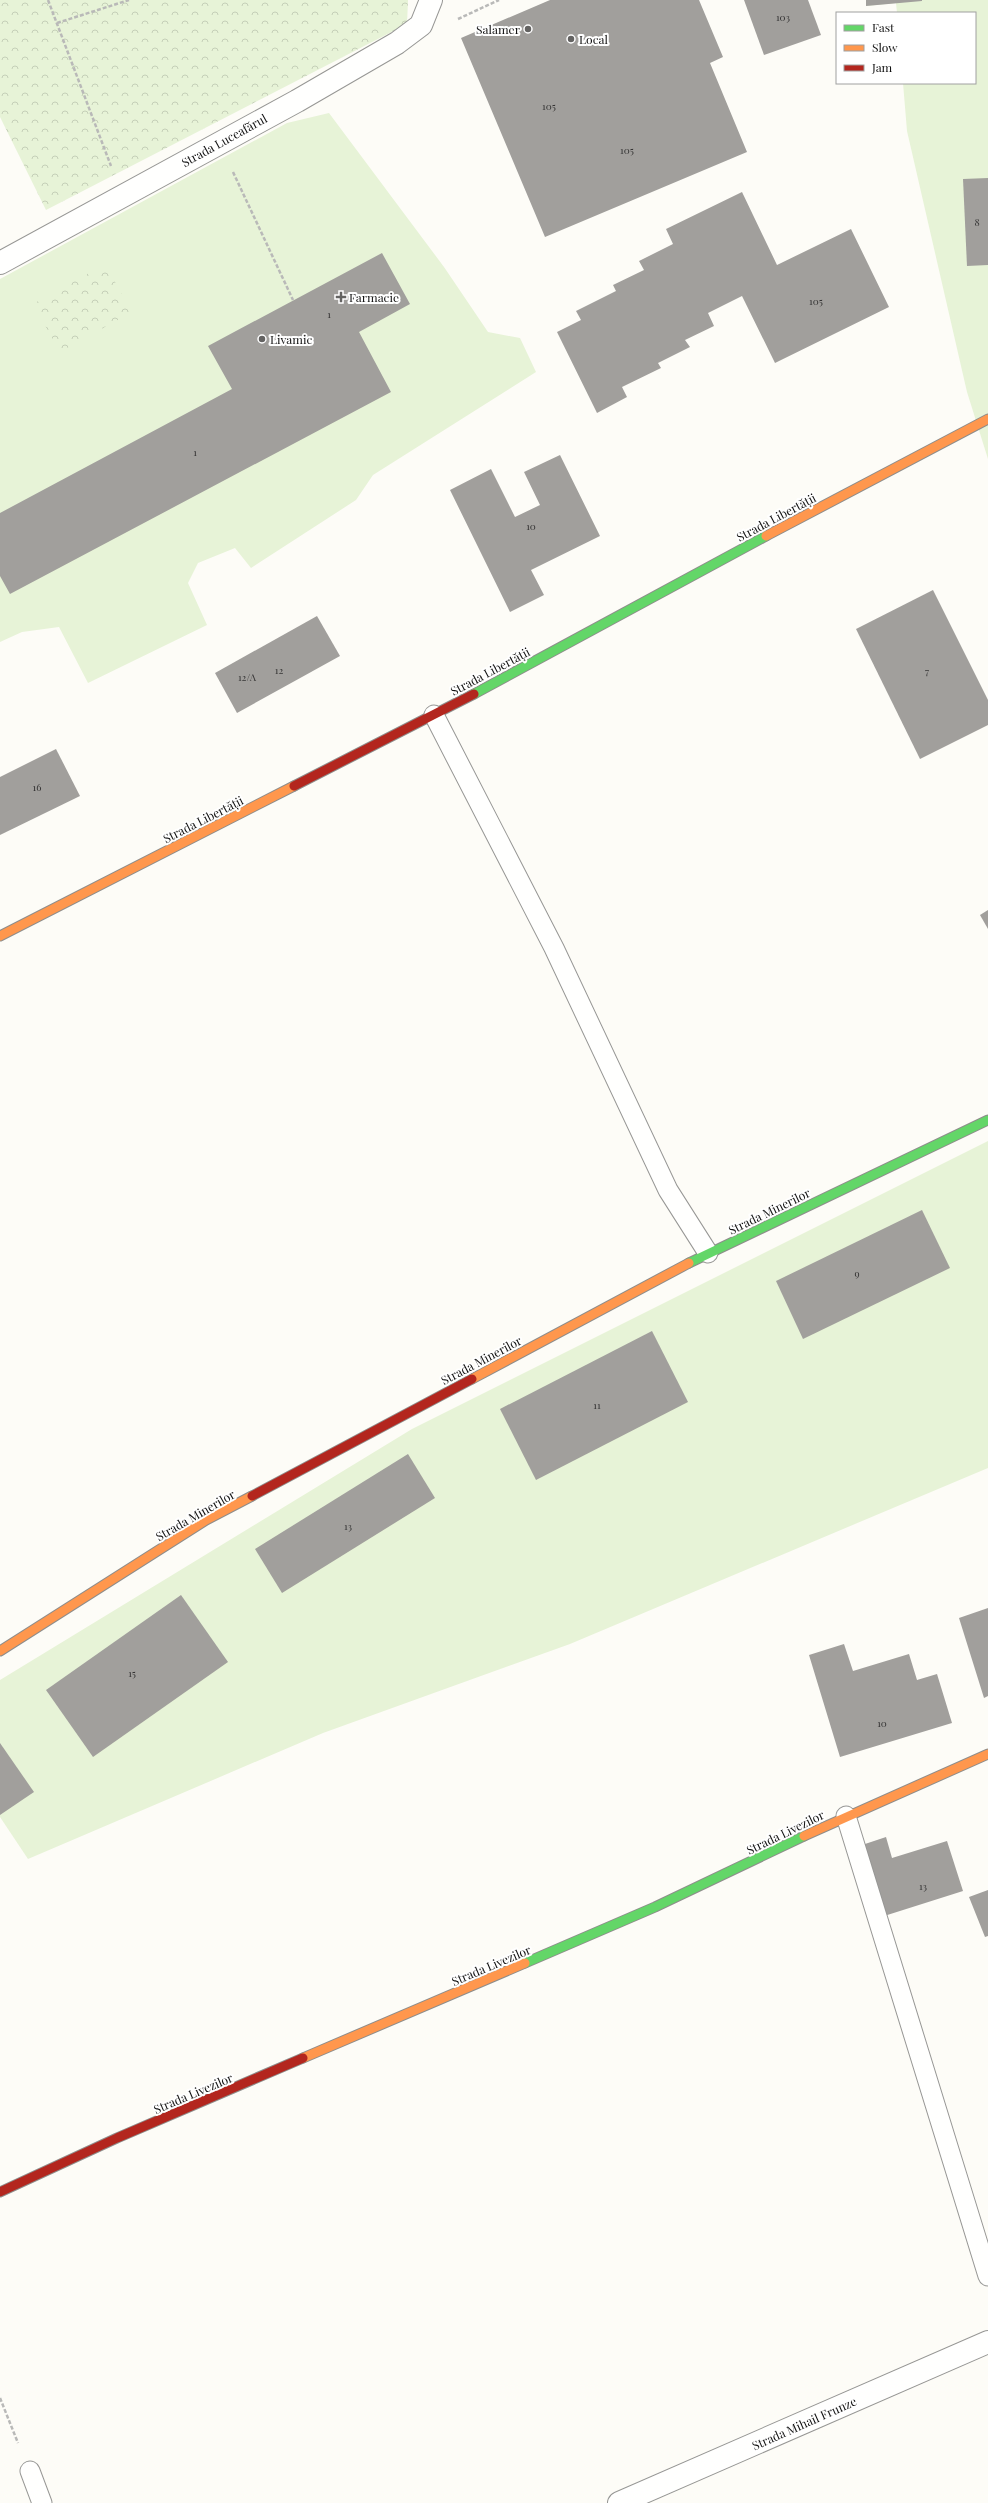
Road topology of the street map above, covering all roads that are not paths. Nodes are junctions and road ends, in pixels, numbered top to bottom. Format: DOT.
graph roads {
  1 [pos="431,0"];
  2 [pos="0,262"];
  3 [pos="988,419"];
  4 [pos="434,715"];
  5 [pos="0,936"];
  6 [pos="988,1120"];
  7 [pos="708,1253"];
  8 [pos="0,1651"];
  9 [pos="988,1754"];
  10 [pos="846,1816"];
  11 [pos="0,2192"];
  12 [pos="988,2276"];
  13 [pos="988,2342"];
  14 [pos="30,2471"];
  15 [pos="42,2503"];
  16 [pos="619,2503"];
  1 -- 2 [label="street, Strada Luceafărul"];
  3 -- 4 [label="street, Strada Libertății"];
  4 -- 5 [label="street, Strada Libertății"];
  4 -- 7 [label="lane"];
  6 -- 7 [label="street, Strada Minerilor"];
  7 -- 8 [label="street, Strada Minerilor"];
  9 -- 10 [label="street, Strada Livezilor"];
  10 -- 11 [label="street, Strada Livezilor"];
  10 -- 12 [label="lane"];
  13 -- 16 [label="street, Strada Mihail Frunze"];
  14 -- 15 [label="lane"];
}
